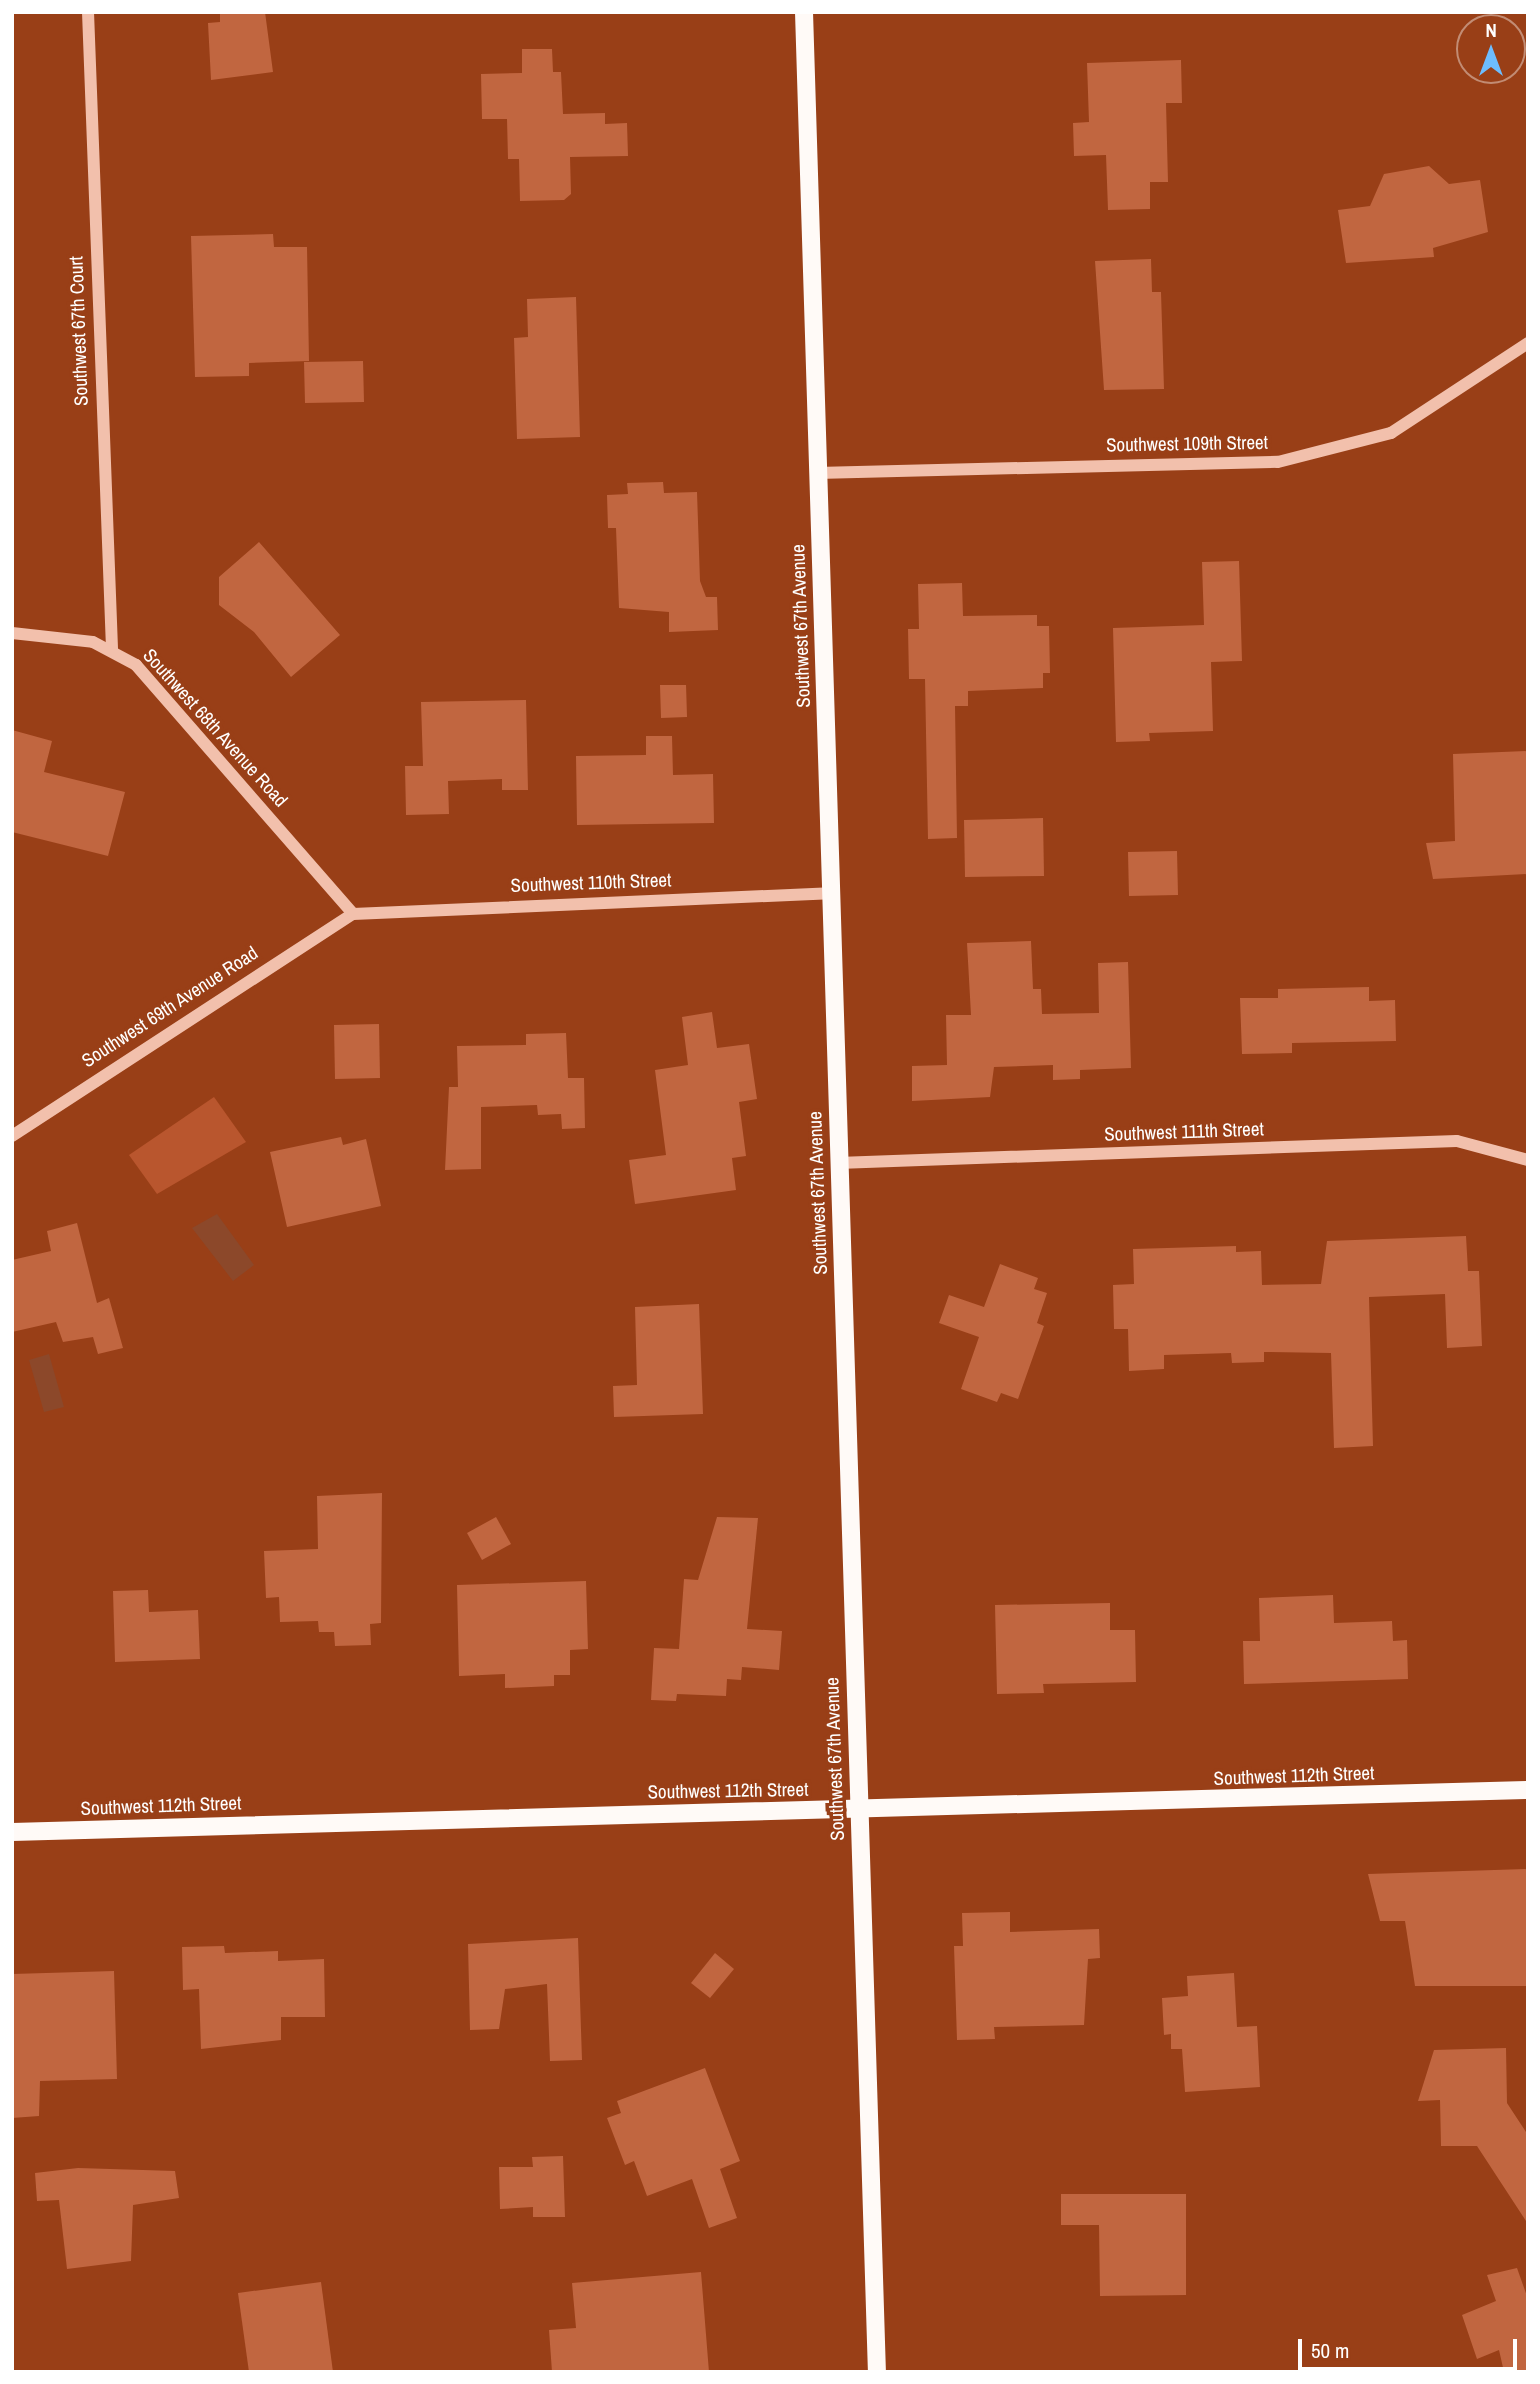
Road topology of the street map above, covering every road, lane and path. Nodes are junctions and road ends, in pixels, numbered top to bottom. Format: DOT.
graph roads {
  1 [pos="88,12"];
  2 [pos="804,12"];
  3 [pos="1528,343"];
  4 [pos="817,473"];
  5 [pos="12,633"];
  6 [pos="112,649"];
  7 [pos="830,893"];
  8 [pos="353,914"];
  9 [pos="12,1136"];
  10 [pos="1528,1160"];
  11 [pos="838,1163"];
  12 [pos="1528,1790"];
  13 [pos="858,1810"];
  14 [pos="12,1832"];
  15 [pos="877,2372"];
  1 -- 6 [label="street, Southwest 67th Court"];
  2 -- 4 [label="main road, Southwest 67th Avenue"];
  3 -- 4 [label="street, Southwest 109th Street"];
  4 -- 7 [label="main road, Southwest 67th Avenue"];
  5 -- 6 [label="street, Southwest 68th Avenue Road"];
  6 -- 8 [label="street, Southwest 68th Avenue Road"];
  7 -- 8 [label="street, Southwest 110th Street"];
  7 -- 11 [label="main road, Southwest 67th Avenue"];
  8 -- 9 [label="street, Southwest 69th Avenue Road"];
  10 -- 11 [label="street, Southwest 111th Street"];
  11 -- 13 [label="main road, Southwest 67th Avenue"];
  12 -- 13 [label="main road, Southwest 112th Street"];
  13 -- 14 [label="main road, Southwest 112th Street"];
  13 -- 15 [label="main road, Southwest 67th Avenue"];
}
